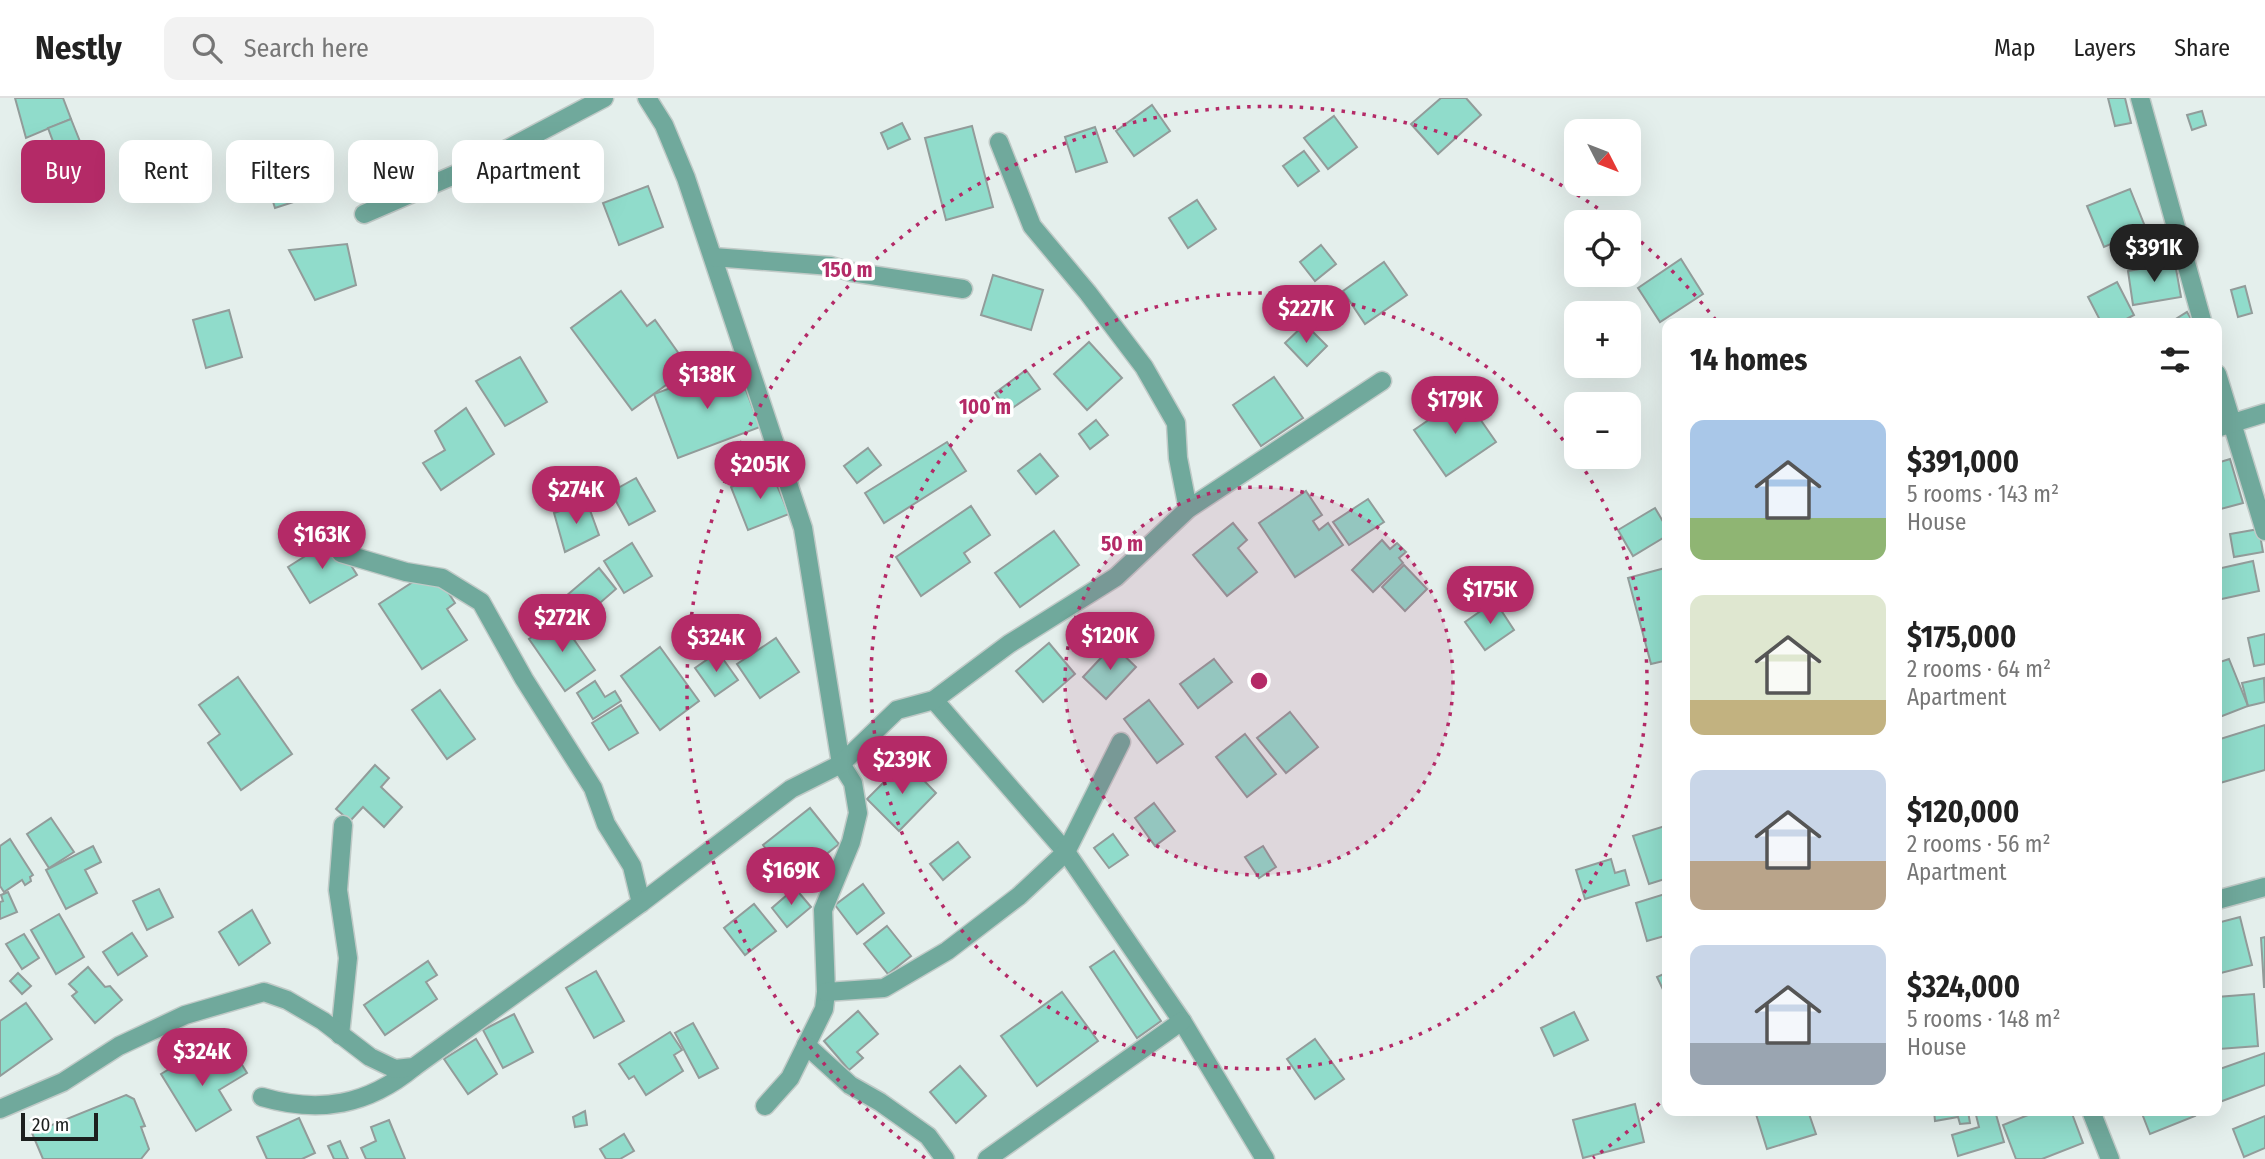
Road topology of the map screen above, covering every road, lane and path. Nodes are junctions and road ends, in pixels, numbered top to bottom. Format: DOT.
graph roads {
  1 [pos="604,98"];
  2 [pos="647,98"];
  3 [pos="2140,98"];
  4 [pos="999,142"];
  5 [pos="364,214"];
  6 [pos="713,257"];
  7 [pos="963,289"];
  8 [pos="2201,318"];
  9 [pos="1382,381"];
  10 [pos="2265,413"];
  11 [pos="2224,426"];
  12 [pos="1188,509"];
  13 [pos="2265,531"];
  14 [pos="341,553"];
  15 [pos="934,700"];
  16 [pos="1121,742"];
  17 [pos="841,764"];
  18 [pos="343,825"];
  19 [pos="1066,852"];
  20 [pos="2265,887"];
  21 [pos="2222,899"];
  22 [pos="641,903"];
  23 [pos="826,992"];
  24 [pos="1182,1021"];
  25 [pos="340,1035"];
  26 [pos="806,1045"];
  27 [pos="414,1066"];
  28 [pos="262,1097"];
  29 [pos="765,1106"];
  30 [pos="0,1110"];
  31 [pos="2093,1116"];
  32 [pos="945,1159"];
  33 [pos="987,1159"];
  34 [pos="1265,1159"];
  35 [pos="2110,1159"];
  1 -- 5 [label="street"];
  2 -- 6 [label="street"];
  3 -- 8 [label="street"];
  4 -- 12 [label="street"];
  6 -- 7 [label="street"];
  6 -- 17 [label="street"];
  9 -- 12 [label="street"];
  10 -- 11 [label="street"];
  11 -- 13 [label="street"];
  12 -- 15 [label="street"];
  14 -- 22 [label="street"];
  15 -- 17 [label="street"];
  15 -- 19 [label="street"];
  16 -- 19 [label="street"];
  17 -- 22 [label="street"];
  17 -- 23 [label="street"];
  18 -- 25 [label="street"];
  19 -- 23 [label="street"];
  19 -- 24 [label="street"];
  20 -- 21 [label="street"];
  22 -- 27 [label="street"];
  23 -- 26 [label="street"];
  24 -- 33 [label="street"];
  24 -- 34 [label="street"];
  25 -- 27 [label="street"];
  25 -- 30 [label="street"];
  26 -- 29 [label="street"];
  26 -- 32 [label="street"];
  27 -- 28 [label="street"];
  31 -- 35 [label="street"];
}
